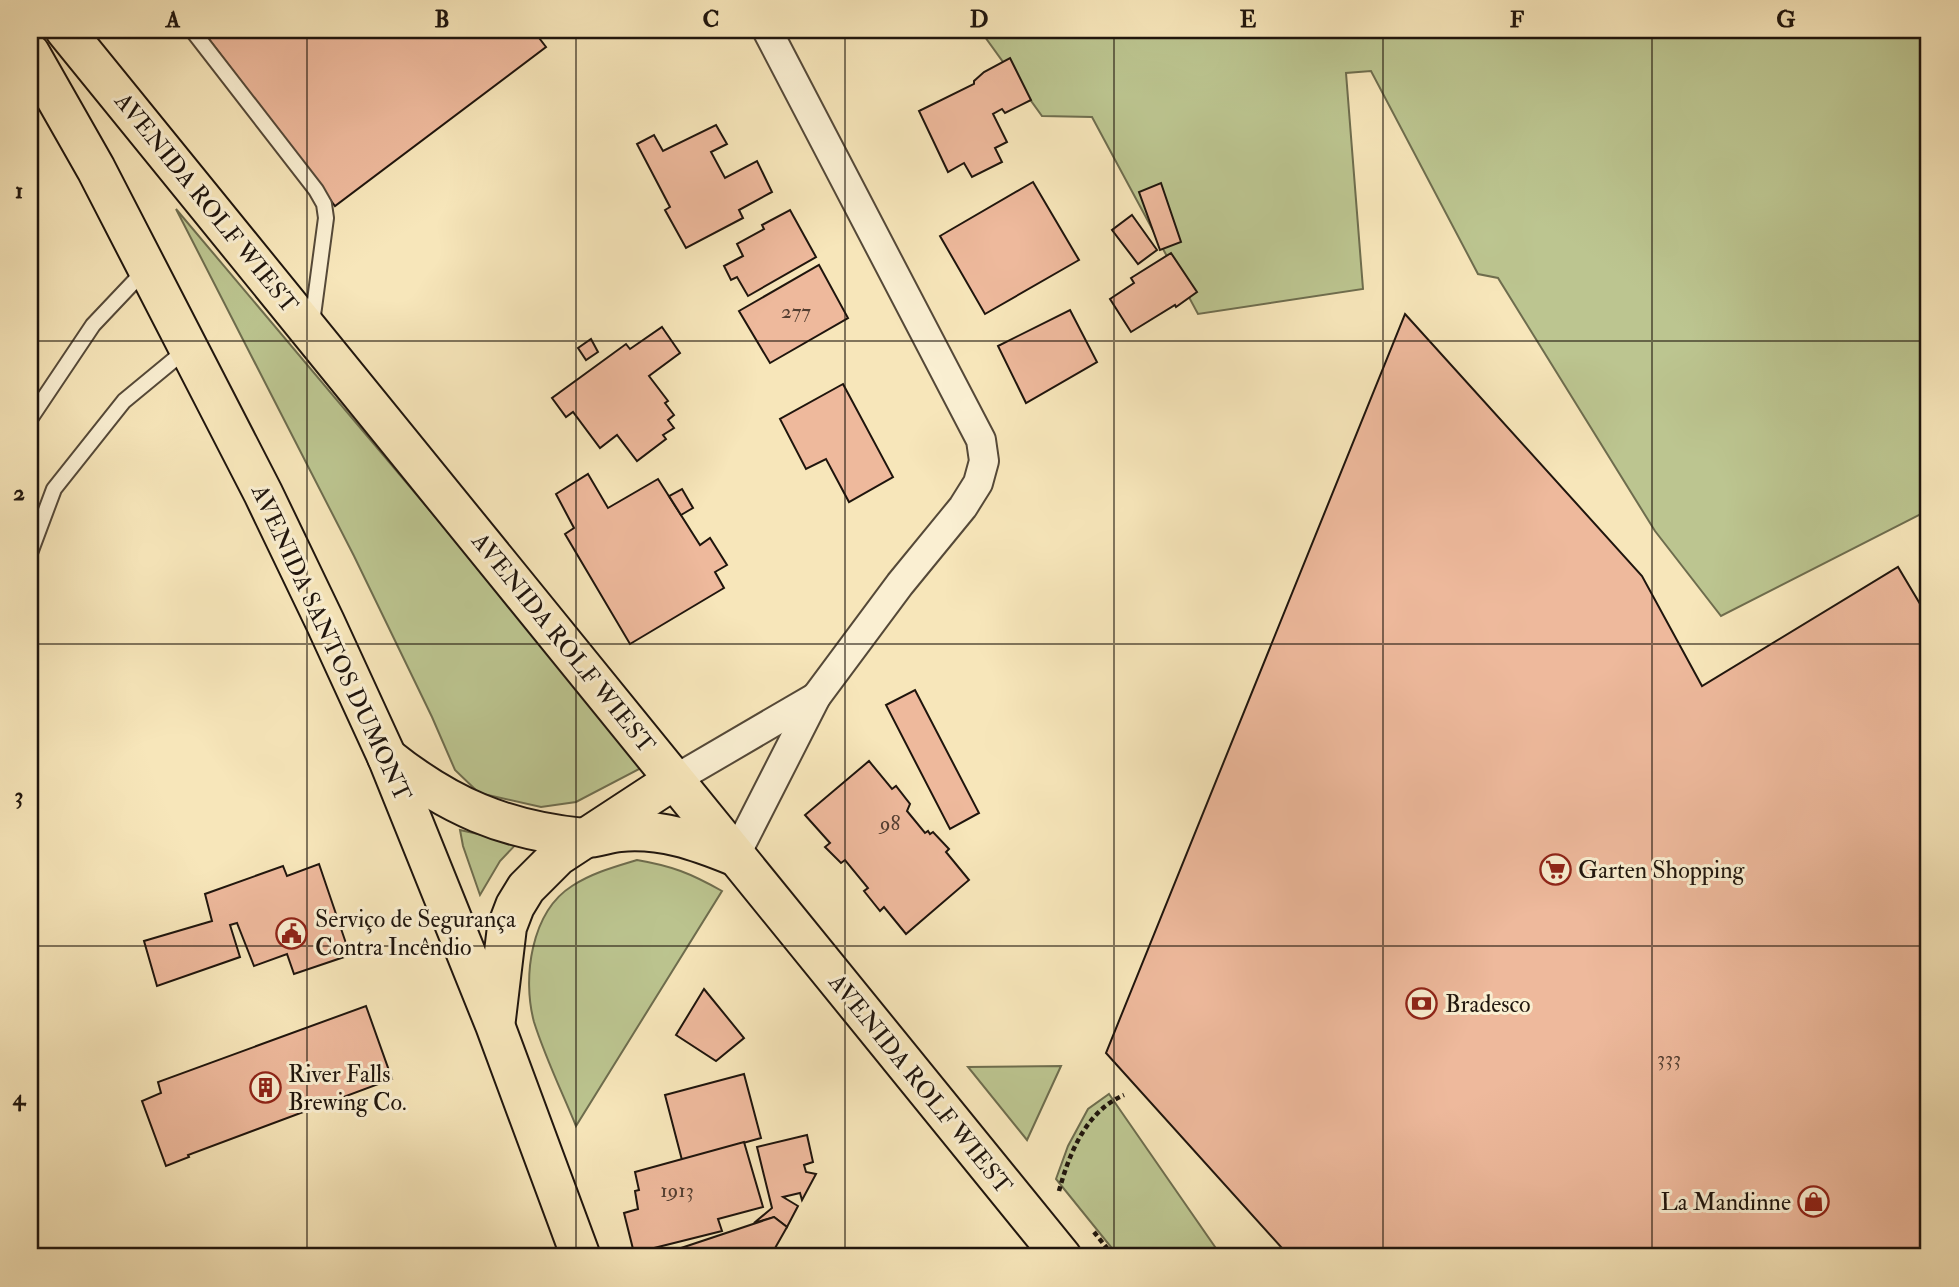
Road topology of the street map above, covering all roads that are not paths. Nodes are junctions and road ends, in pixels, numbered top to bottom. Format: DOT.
graph roads {
  1 [pos="65,30"];
  2 [pos="192,30"];
  3 [pos="767,30"];
  4 [pos="30,53"];
  5 [pos="147,268"];
  6 [pos="310,332"];
  7 [pos="188,348"];
  8 [pos="30,419"];
  9 [pos="30,552"];
  10 [pos="816,697"];
  11 [pos="387,757"];
  12 [pos="674,780"];
  13 [pos="586,838"];
  14 [pos="735,856"];
  15 [pos="495,1025"];
  16 [pos="581,1257"];
  17 [pos="1062,1257"];
  1 -- 6 [label="main road, AVENIDA ROLF WIEST"];
  2 -- 6 [label="lane"];
  3 -- 10 [label="street"];
  4 -- 5 [label="main road, AVENIDA SANTOS DUMONT"];
  5 -- 7 [label="main road, AVENIDA SANTOS DUMONT"];
  5 -- 8 [label="lane"];
  6 -- 12 [label="main road, AVENIDA ROLF WIEST"];
  7 -- 9 [label="lane"];
  7 -- 11 [label="main road, AVENIDA SANTOS DUMONT"];
  10 -- 12 [label="street"];
  10 -- 14 [label="street"];
  11 -- 13 [label="main road"];
  11 -- 15 [label="main road, AVENIDA SANTOS DUMONT"];
  12 -- 13 [label="main road"];
  12 -- 14 [label="main road, AVENIDA ROLF WIEST"];
  13 -- 14 [label="main road"];
  13 -- 15 [label="main road"];
  14 -- 17 [label="main road, AVENIDA ROLF WIEST"];
  15 -- 16 [label="main road, AVENIDA SANTOS DUMONT"];
}
